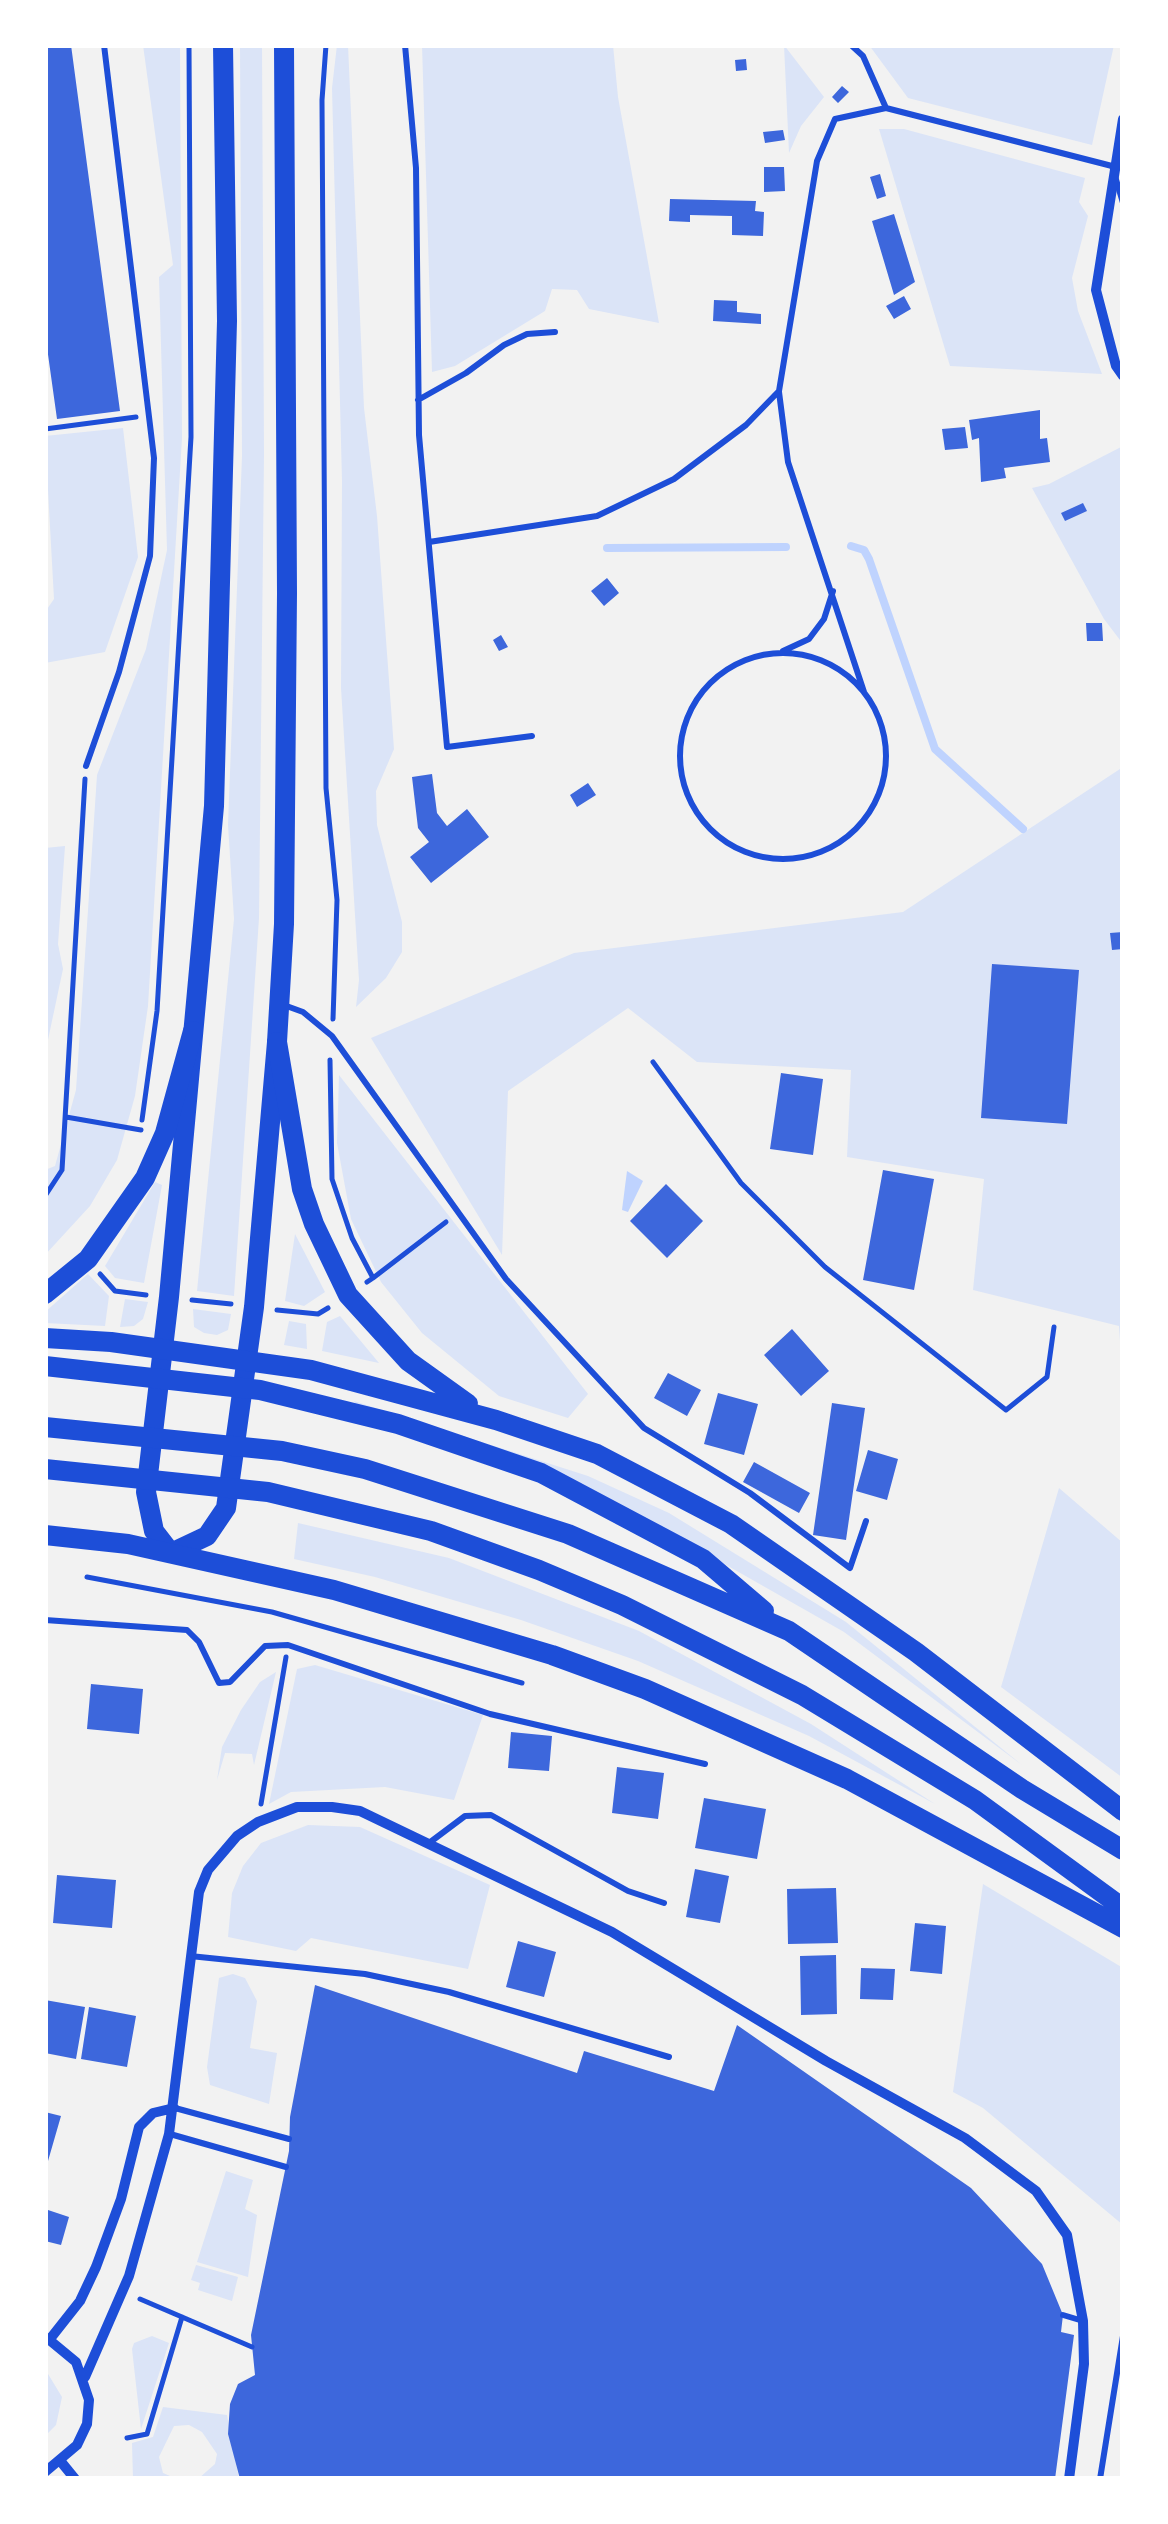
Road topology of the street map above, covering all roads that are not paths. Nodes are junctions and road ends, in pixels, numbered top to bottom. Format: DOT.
graph roads {
  1 [pos="104,45"];
  2 [pos="223,45"];
  3 [pos="284,45"];
  4 [pos="405,45"];
  5 [pos="851,45"];
  6 [pos="886,108"];
  7 [pos="1123,119"];
  8 [pos="1112,166"];
  9 [pos="1123,203"];
  10 [pos="555,332"];
  11 [pos="1123,376"];
  12 [pos="779,391"];
  13 [pos="418,400"];
  14 [pos="429,542"];
  15 [pos="833,590"];
  16 [pos="782,652"];
  17 [pos="864,692"];
  18 [pos="532,736"];
  19 [pos="86,766"];
  20 [pos="280,1003"];
  21 [pos="194,1031"];
  22 [pos="278,1042"];
  23 [pos="45,1294"];
  24 [pos="45,1338"];
  25 [pos="163,1349"];
  26 [pos="246,1361"];
  27 [pos="45,1366"];
  28 [pos="496,1420"];
  29 [pos="53,1427"];
  30 [pos="50,1469"];
  31 [pos="866,1521"];
  32 [pos="45,1535"];
  33 [pos="172,1553"];
  34 [pos="45,1620"];
  35 [pos="789,1630"];
  36 [pos="705,1764"];
  37 [pos="1123,1811"];
  38 [pos="429,1843"];
  39 [pos="1123,1850"];
  40 [pos="664,1903"];
  41 [pos="1123,1908"];
  42 [pos="1123,1928"];
  43 [pos="189,1956"];
  44 [pos="669,2057"];
  45 [pos="174,2108"];
  46 [pos="169,2134"];
  47 [pos="289,2139"];
  48 [pos="286,2168"];
  49 [pos="1063,2315"];
  50 [pos="1083,2321"];
  51 [pos="1123,2336"];
  52 [pos="48,2338"];
  53 [pos="85,2377"];
  54 [pos="62,2462"];
  55 [pos="45,2472"];
  56 [pos="75,2479"];
  57 [pos="1070,2479"];
  58 [pos="1100,2479"];
  1 -- 19 [label="lane"];
  2 -- 21 [label="main road"];
  3 -- 20 [label="main road"];
  4 -- 13 [label="lane"];
  5 -- 6 [label="lane"];
  6 -- 8 [label="lane"];
  6 -- 12 [label="lane"];
  7 -- 8 [label="street"];
  8 -- 9 [label="lane"];
  8 -- 11 [label="street"];
  10 -- 13 [label="lane"];
  12 -- 14 [label="lane"];
  12 -- 15 [label="lane"];
  13 -- 14 [label="lane"];
  14 -- 18 [label="lane"];
  15 -- 16 [label="lane"];
  15 -- 17 [label="lane"];
  16 -- 17 [label="lane"];
  16 -- 17 [label="lane"];
  20 -- 22 [label="main road"];
  20 -- 31 [label="lane"];
  21 -- 23 [label="main road"];
  21 -- 25 [label="main road"];
  22 -- 26 [label="main road"];
  22 -- 28 [label="main road"];
  24 -- 25 [label="main road"];
  25 -- 26 [label="main road"];
  25 -- 33 [label="main road"];
  26 -- 28 [label="main road"];
  26 -- 33 [label="main road"];
  27 -- 35 [label="main road"];
  28 -- 37 [label="main road"];
  29 -- 35 [label="main road"];
  30 -- 41 [label="main road"];
  32 -- 33 [label="main road"];
  33 -- 42 [label="main road"];
  34 -- 36 [label="lane"];
  35 -- 39 [label="main road"];
  38 -- 40 [label="lane"];
  38 -- 43 [label="street"];
  38 -- 50 [label="street"];
  43 -- 44 [label="lane"];
  43 -- 45 [label="street"];
  45 -- 46 [label="street"];
  45 -- 47 [label="lane"];
  45 -- 52 [label="street"];
  46 -- 48 [label="lane"];
  46 -- 53 [label="street"];
  49 -- 50 [label="lane"];
  50 -- 57 [label="street"];
  51 -- 58 [label="lane"];
  52 -- 53 [label="street"];
  53 -- 54 [label="street"];
  54 -- 55 [label="street"];
  54 -- 56 [label="street"];
}
